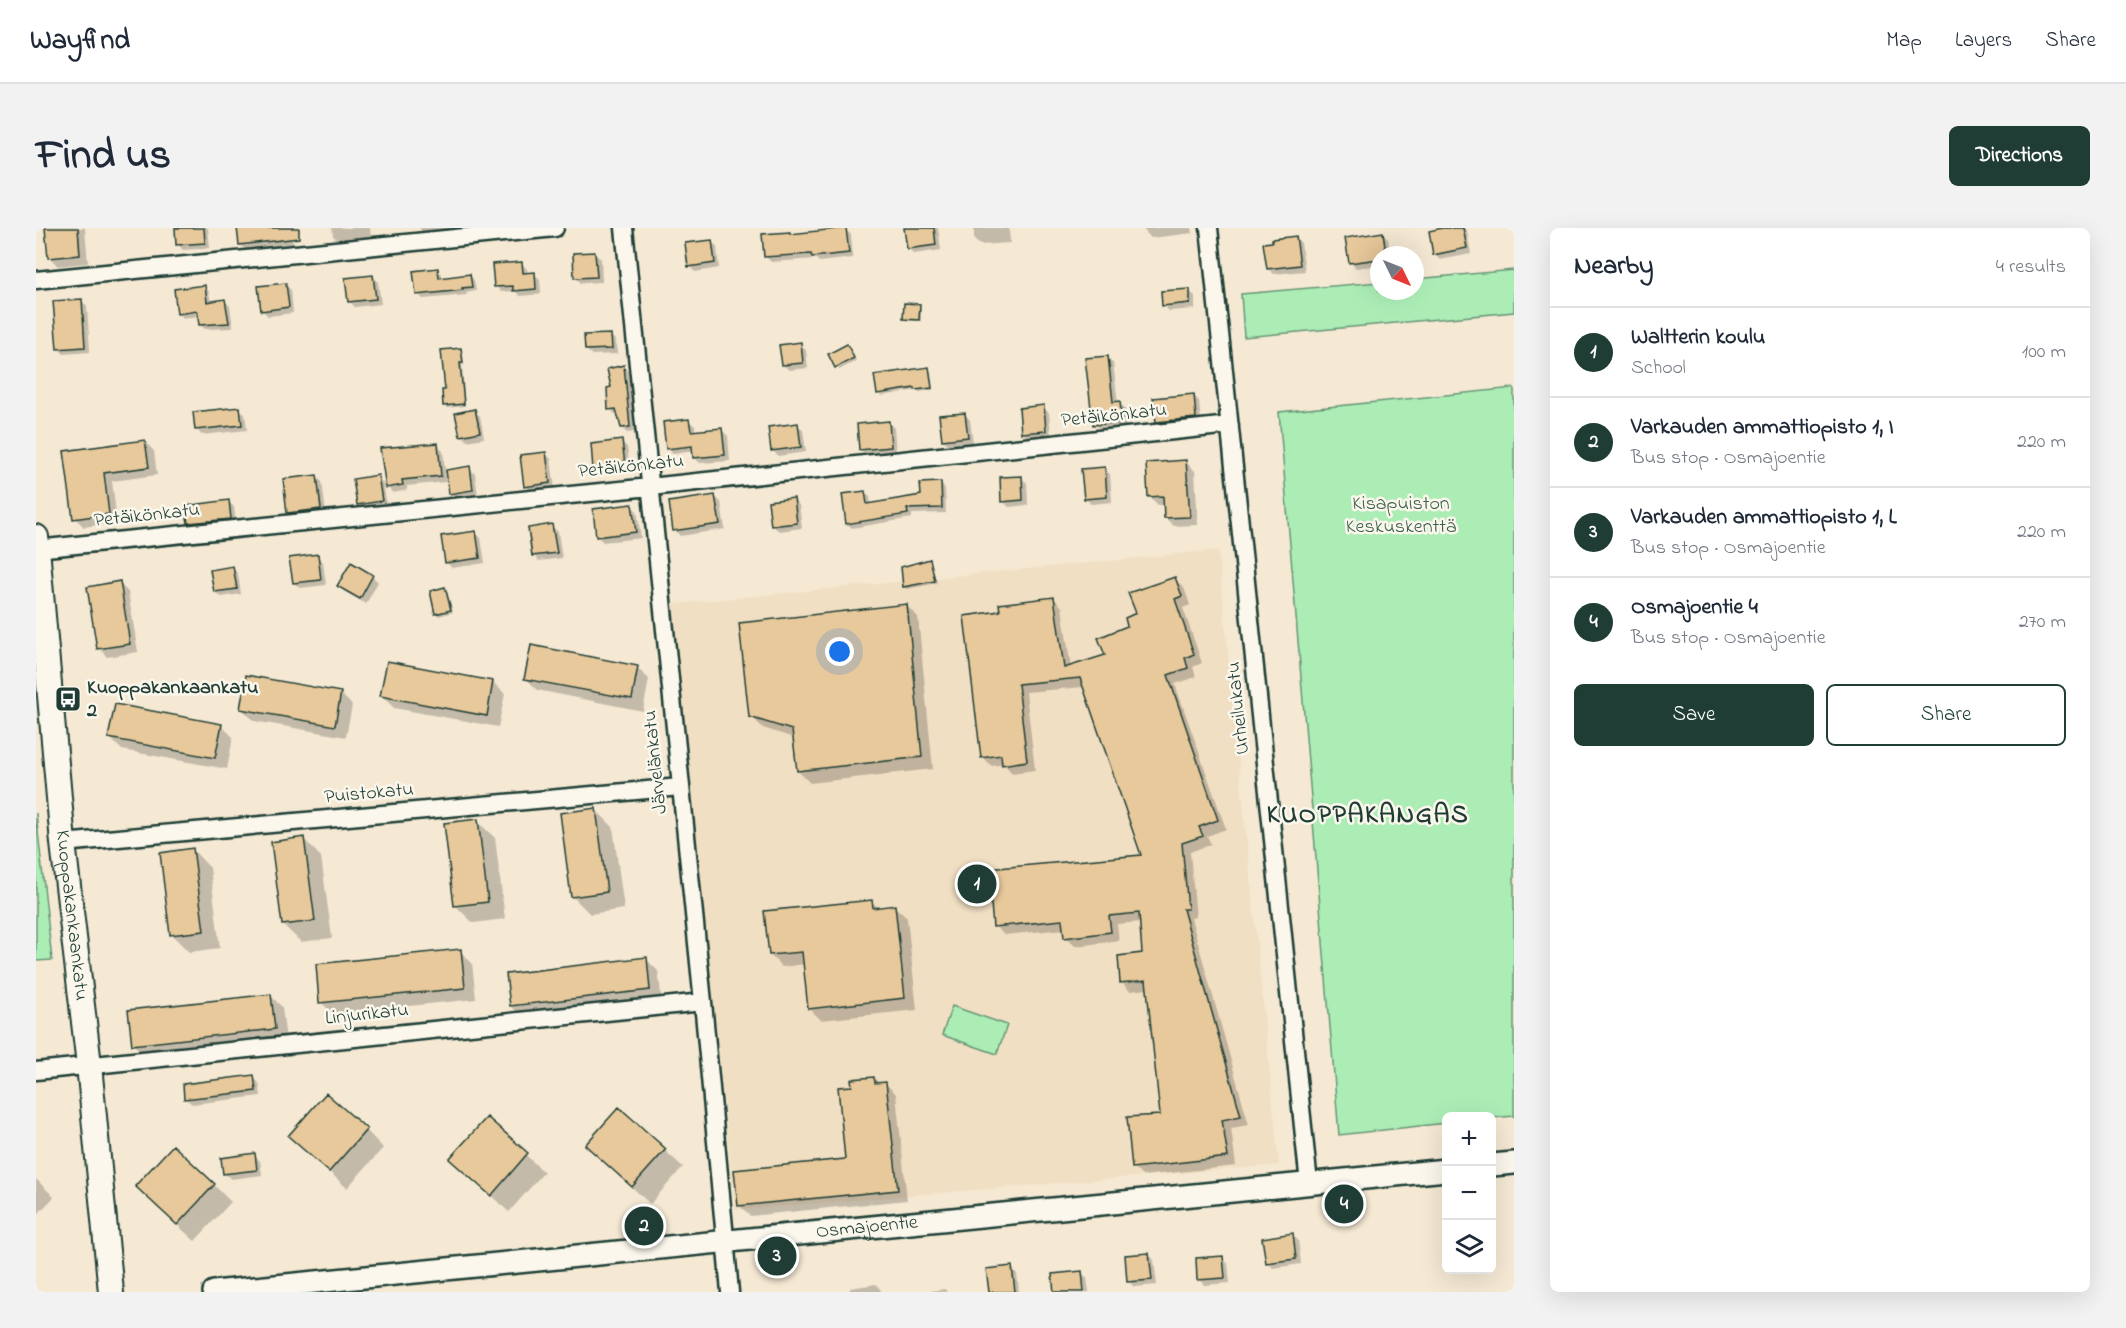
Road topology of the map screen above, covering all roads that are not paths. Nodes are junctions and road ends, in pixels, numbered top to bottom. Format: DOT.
graph roads {
  1 [pos="555,228"];
  2 [pos="624,228"];
  3 [pos="1209,228"];
  4 [pos="36,280"];
  5 [pos="1230,425"];
  6 [pos="650,487"];
  7 [pos="36,545"];
  8 [pos="680,787"];
  9 [pos="63,843"];
  10 [pos="703,1002"];
  11 [pos="89,1065"];
  12 [pos="36,1071"];
  13 [pos="1514,1163"];
  14 [pos="1496,1165"];
  15 [pos="1442,1170"];
  16 [pos="1310,1184"];
  17 [pos="724,1241"];
  18 [pos="111,1292"];
  19 [pos="214,1292"];
  20 [pos="730,1292"];
  1 -- 4 [label="street"];
  2 -- 6 [label="street, Järvelänkatu"];
  3 -- 5 [label="street, Urheilukatu"];
  5 -- 6 [label="street, Petäikönkatu"];
  5 -- 16 [label="street, Urheilukatu"];
  6 -- 7 [label="street, Petäikönkatu"];
  6 -- 8 [label="street, Järvelänkatu"];
  7 -- 9 [label="main road, Kuoppakankaankatu"];
  8 -- 9 [label="street, Puistokatu"];
  8 -- 10 [label="street, Järvelänkatu"];
  9 -- 11 [label="main road, Kuoppakankaankatu"];
  10 -- 11 [label="street, Linjurikatu"];
  10 -- 17 [label="street, Järvelänkatu"];
  11 -- 12 [label="street, Linjurikatu"];
  11 -- 18 [label="main road, Kuoppakankaankatu"];
  13 -- 14 [label="street"];
  15 -- 16 [label="street, Osmajoentie"];
  16 -- 17 [label="street, Osmajoentie"];
  17 -- 19 [label="street, Osmajoentie"];
  17 -- 20 [label="street, Järvelänkatu"];
}
